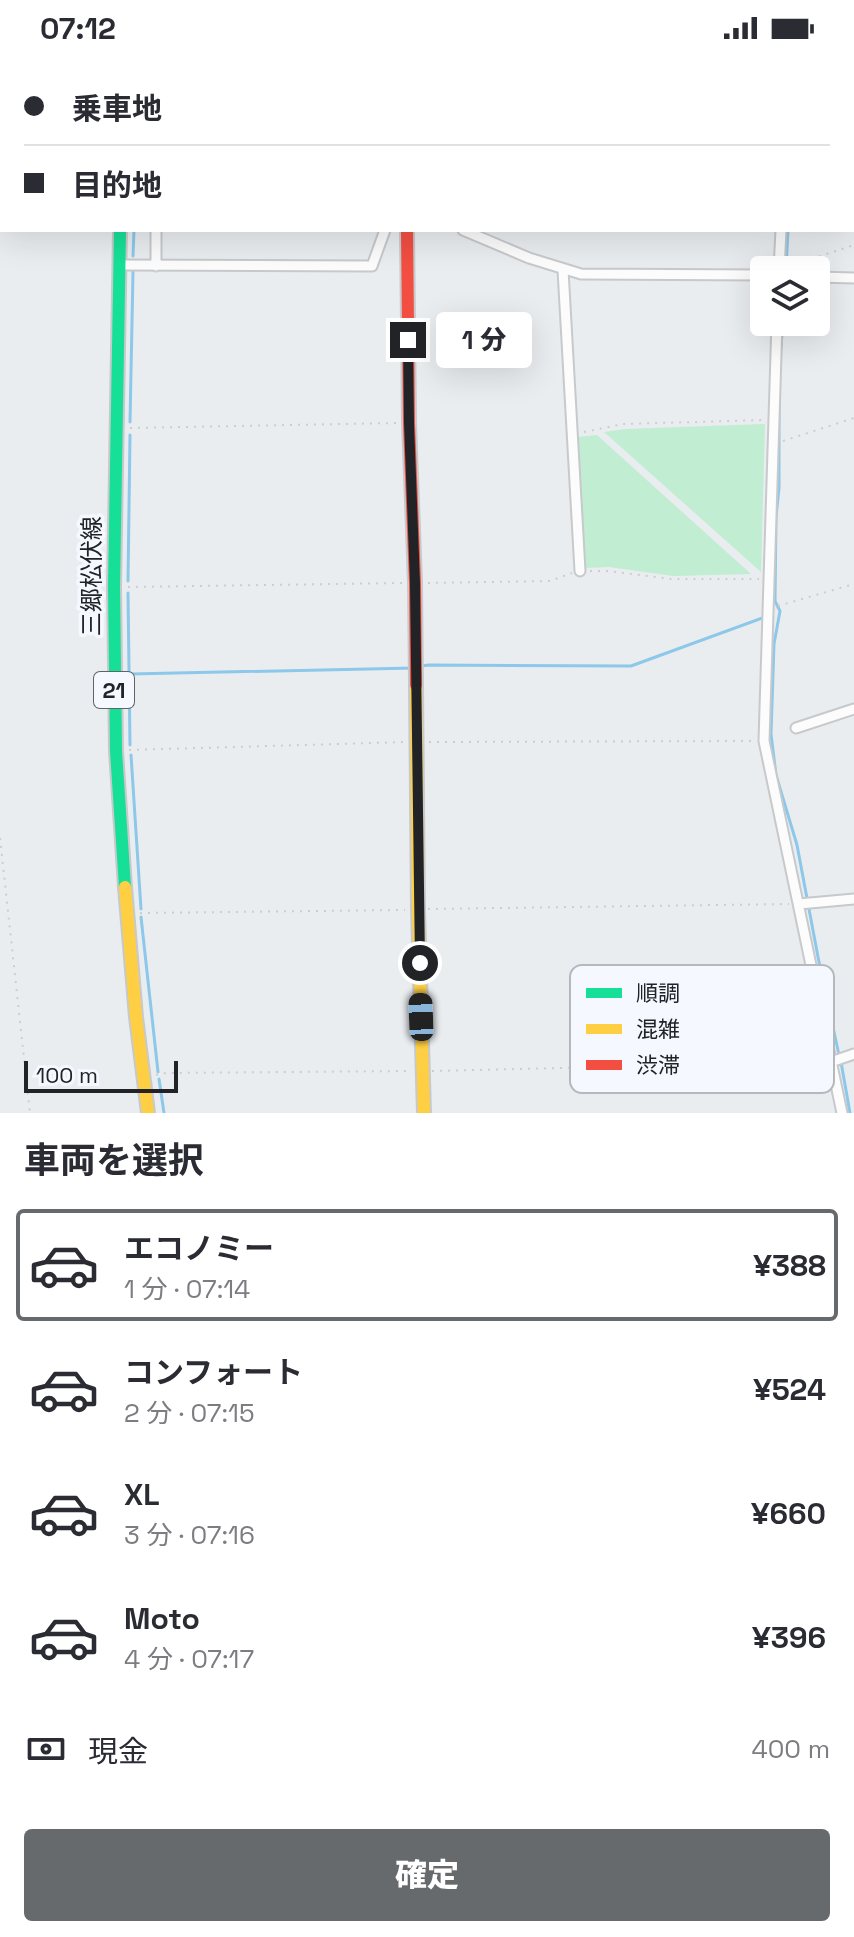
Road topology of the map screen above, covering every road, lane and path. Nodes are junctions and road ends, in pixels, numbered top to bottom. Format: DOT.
graph roads {
  1 [pos="120,232"];
  2 [pos="156,232"];
  3 [pos="384,232"];
  4 [pos="407,232"];
  5 [pos="468,232"];
  6 [pos="781,232"];
  7 [pos="854,245"];
  8 [pos="780,256"];
  9 [pos="820,256"];
  10 [pos="120,265"];
  11 [pos="156,266"];
  12 [pos="563,270"];
  13 [pos="750,275"];
  14 [pos="830,277"];
  15 [pos="854,278"];
  16 [pos="777,336"];
  17 [pos="854,418"];
  18 [pos="774,420"];
  19 [pos="409,423"];
  20 [pos="116,428"];
  21 [pos="571,435"];
  22 [pos="773,445"];
  23 [pos="580,571"];
  24 [pos="769,579"];
  25 [pos="415,583"];
  26 [pos="854,584"];
  27 [pos="114,587"];
  28 [pos="767,610"];
  29 [pos="854,709"];
  30 [pos="796,728"];
  31 [pos="764,741"];
  32 [pos="416,742"];
  33 [pos="116,751"];
  34 [pos="0,838"];
  35 [pos="854,899"];
  36 [pos="799,904"];
  37 [pos="418,910"];
  38 [pos="127,914"];
  39 [pos="811,965"];
  40 [pos="854,1054"];
  41 [pos="834,1061"];
  42 [pos="570,1068"];
  43 [pos="423,1071"];
  44 [pos="834,1076"];
  45 [pos="144,1077"];
  46 [pos="30,1113"];
  47 [pos="148,1113"];
  48 [pos="424,1113"];
  49 [pos="842,1113"];
  1 -- 10 [label="main road, 三郷松伏線 / 21"];
  2 -- 11 [label="street"];
  3 -- 11 [label="street"];
  4 -- 19 [label="main road"];
  5 -- 12 [label="street"];
  6 -- 8 [label="street"];
  7 -- 9 [label="path"];
  10 -- 11 [label="street"];
  10 -- 20 [label="main road, 三郷松伏線 / 21"];
  12 -- 13 [label="street"];
  12 -- 21 [label="street"];
  14 -- 15 [label="street"];
  16 -- 18 [label="street"];
  17 -- 22 [label="path"];
  18 -- 21 [label="path"];
  18 -- 22 [label="street"];
  19 -- 20 [label="path"];
  19 -- 25 [label="main road"];
  20 -- 27 [label="main road, 三郷松伏線 / 21"];
  21 -- 23 [label="street"];
  22 -- 24 [label="street"];
  23 -- 24 [label="path"];
  23 -- 25 [label="path"];
  24 -- 28 [label="street"];
  25 -- 27 [label="path"];
  25 -- 32 [label="main road"];
  26 -- 28 [label="path"];
  27 -- 33 [label="main road, 三郷松伏線 / 21"];
  28 -- 31 [label="street"];
  29 -- 30 [label="street"];
  31 -- 32 [label="path"];
  31 -- 36 [label="street"];
  32 -- 33 [label="path"];
  32 -- 37 [label="main road"];
  33 -- 38 [label="main road, 三郷松伏線 / 21"];
  34 -- 46 [label="path"];
  35 -- 36 [label="street"];
  36 -- 37 [label="path"];
  36 -- 39 [label="street"];
  37 -- 38 [label="path"];
  37 -- 43 [label="main road"];
  38 -- 45 [label="main road, 三郷松伏線 / 21"];
  40 -- 41 [label="street"];
  42 -- 43 [label="path"];
  43 -- 45 [label="path"];
  43 -- 48 [label="main road"];
  44 -- 49 [label="street"];
  45 -- 47 [label="main road, 三郷松伏線 / 21"];
}
